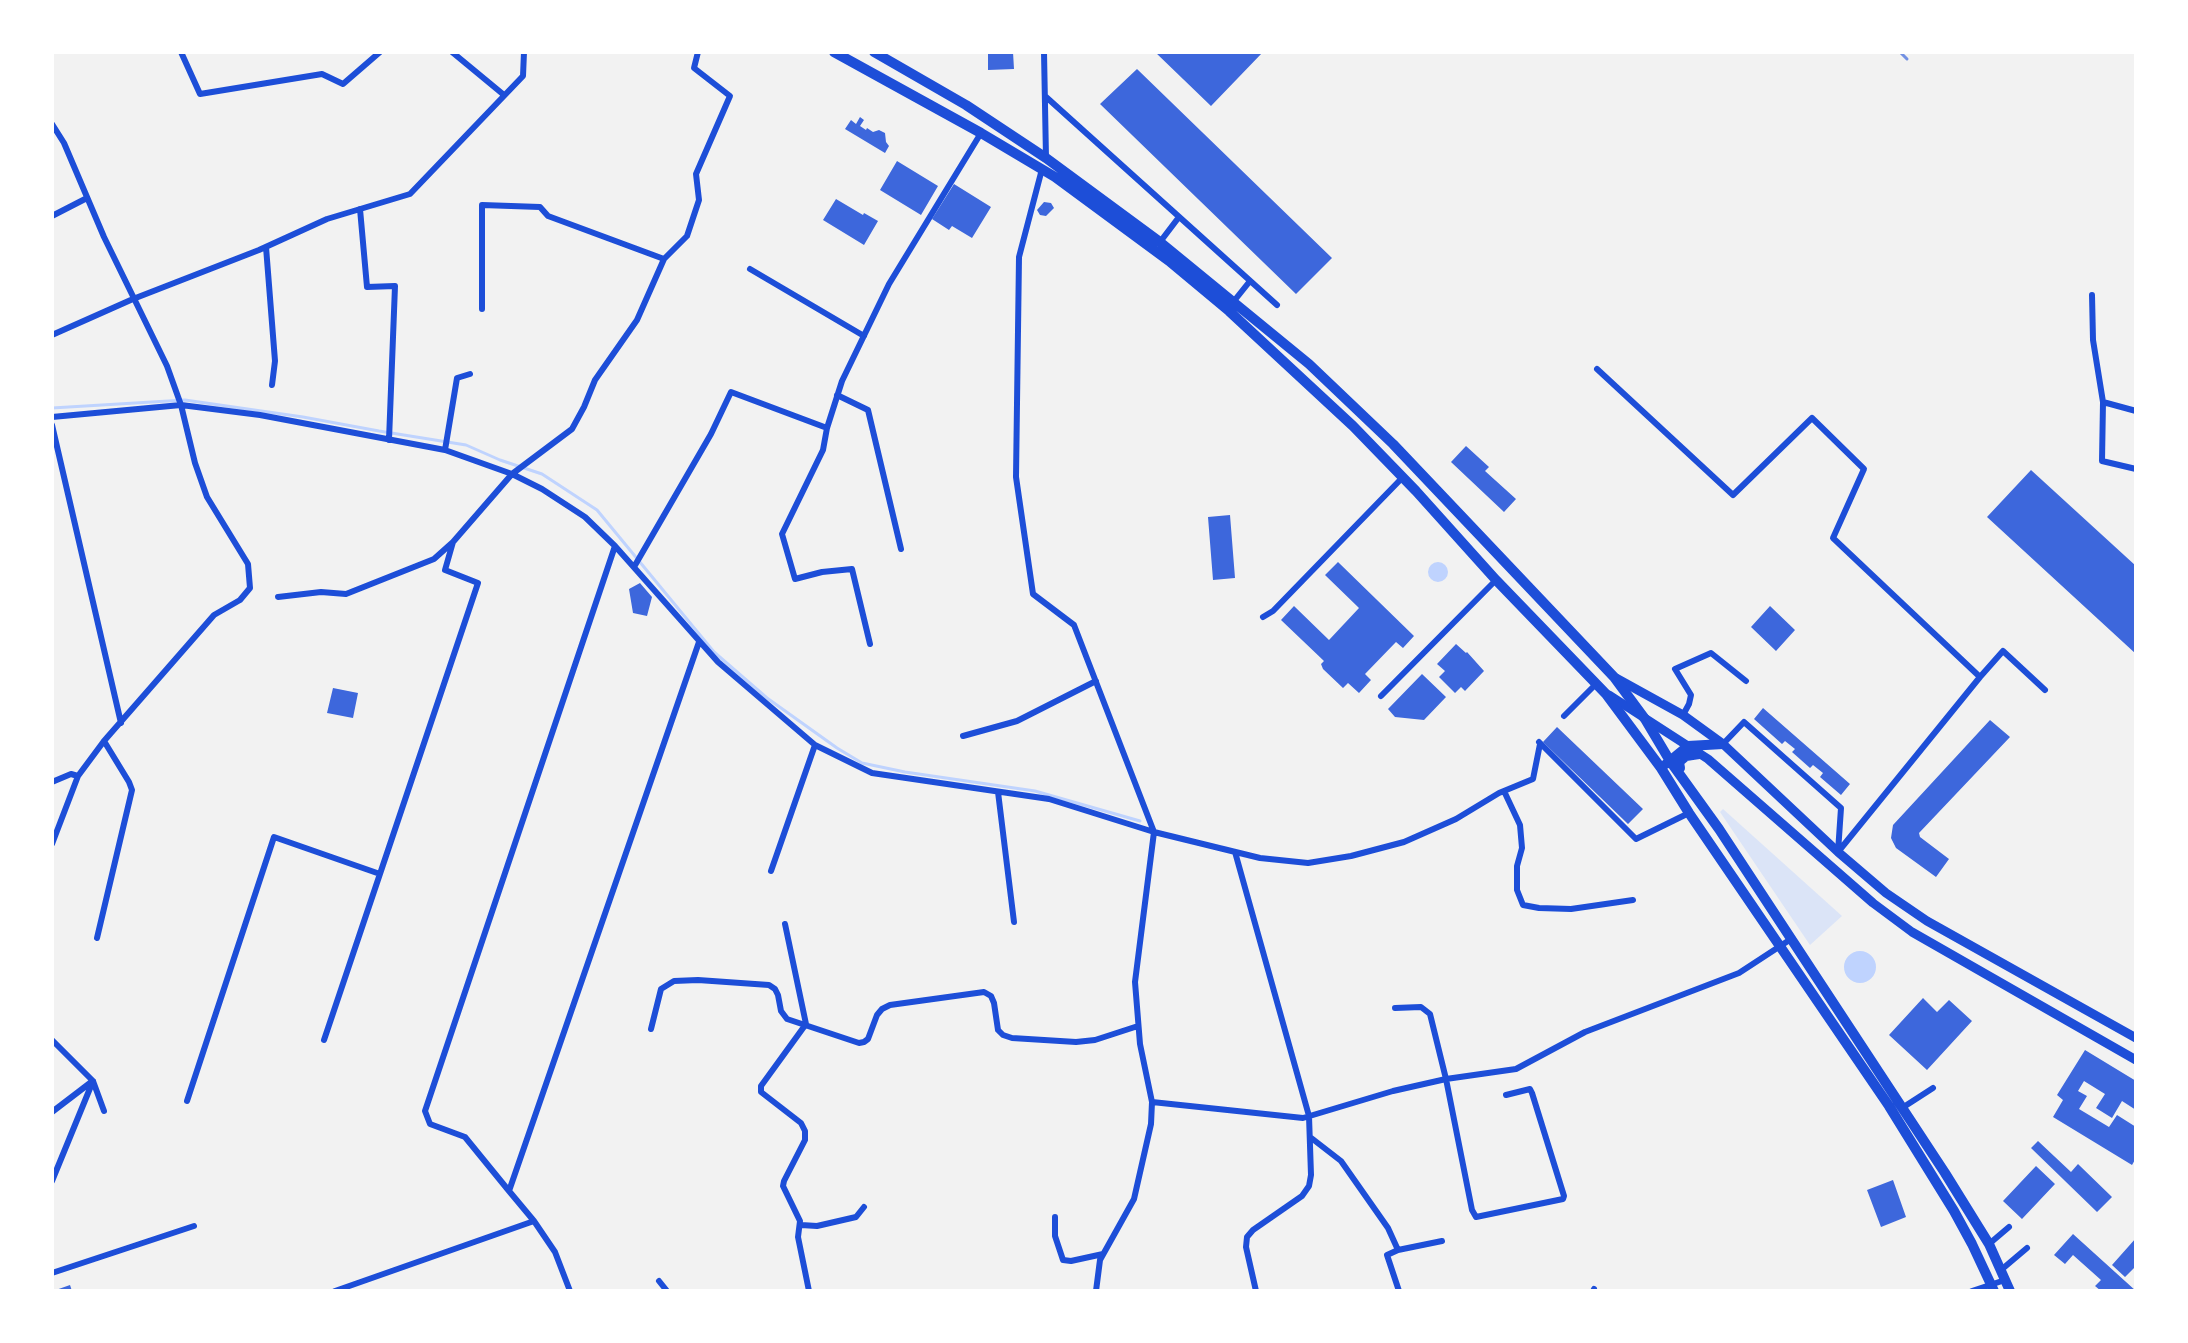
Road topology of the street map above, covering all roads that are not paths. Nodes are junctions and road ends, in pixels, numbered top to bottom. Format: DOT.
graph roads {
  1 [pos="181,52"];
  2 [pos="380,52"];
  3 [pos="452,52"];
  4 [pos="524,52"];
  5 [pos="698,52"];
  6 [pos="834,52"];
  7 [pos="874,52"];
  8 [pos="1044,52"];
  9 [pos="504,95"];
  10 [pos="1045,96"];
  11 [pos="52,124"];
  12 [pos="981,133"];
  13 [pos="1044,163"];
  14 [pos="87,198"];
  15 [pos="360,209"];
  16 [pos="52,216"];
  17 [pos="1179,217"];
  18 [pos="1160,242"];
  19 [pos="266,247"];
  20 [pos="664,259"];
  21 [pos="750,269"];
  22 [pos="1250,281"];
  23 [pos="2092,295"];
  24 [pos="133,299"];
  25 [pos="1234,301"];
  26 [pos="1277,305"];
  27 [pos="482,309"];
  28 [pos="52,335"];
  29 [pos="864,336"];
  30 [pos="1597,369"];
  31 [pos="470,374"];
  32 [pos="272,385"];
  33 [pos="837,395"];
  34 [pos="2103,402"];
  35 [pos="180,405"];
  36 [pos="2136,411"];
  37 [pos="52,417"];
  38 [pos="52,425"];
  39 [pos="827,428"];
  40 [pos="389,438"];
  41 [pos="445,450"];
  42 [pos="2136,469"];
  43 [pos="515,472"];
  44 [pos="1403,477"];
  45 [pos="453,542"];
  46 [pos="615,546"];
  47 [pos="901,549"];
  48 [pos="635,565"];
  49 [pos="1496,580"];
  50 [pos="278,597"];
  51 [pos="1263,617"];
  52 [pos="699,642"];
  53 [pos="870,644"];
  54 [pos="1614,677"];
  55 [pos="1980,677"];
  56 [pos="1096,681"];
  57 [pos="1746,681"];
  58 [pos="1596,684"];
  59 [pos="2045,690"];
  60 [pos="1606,694"];
  61 [pos="1381,696"];
  62 [pos="1683,715"];
  63 [pos="1564,716"];
  64 [pos="1645,719"];
  65 [pos="121,723"];
  66 [pos="963,736"];
  67 [pos="104,741"];
  68 [pos="1723,744"];
  69 [pos="815,745"];
  70 [pos="1688,746"];
  71 [pos="1699,754"];
  72 [pos="1666,764"];
  73 [pos="1680,774"];
  74 [pos="78,776"];
  75 [pos="52,782"];
  76 [pos="1504,791"];
  77 [pos="998,792"];
  78 [pos="1689,813"];
  79 [pos="1154,832"];
  80 [pos="52,844"];
  81 [pos="1235,852"];
  82 [pos="1838,852"];
  83 [pos="771,871"];
  84 [pos="380,874"];
  85 [pos="1633,900"];
  86 [pos="1014,922"];
  87 [pos="785,924"];
  88 [pos="97,938"];
  89 [pos="1791,939"];
  90 [pos="1779,946"];
  91 [pos="1395,1008"];
  92 [pos="806,1024"];
  93 [pos="1138,1026"];
  94 [pos="651,1029"];
  95 [pos="2136,1038"];
  96 [pos="52,1040"];
  97 [pos="324,1040"];
  98 [pos="2136,1060"];
  99 [pos="1446,1079"];
  100 [pos="93,1081"];
  101 [pos="1933,1088"];
  102 [pos="1506,1095"];
  103 [pos="187,1101"];
  104 [pos="1152,1102"];
  105 [pos="1902,1108"];
  106 [pos="104,1111"];
  107 [pos="52,1112"];
  108 [pos="1309,1116"];
  109 [pos="1310,1137"];
  110 [pos="52,1181"];
  111 [pos="509,1191"];
  112 [pos="864,1207"];
  113 [pos="1055,1217"];
  114 [pos="534,1221"];
  115 [pos="801,1225"];
  116 [pos="194,1226"];
  117 [pos="2009,1227"];
  118 [pos="1442,1241"];
  119 [pos="1989,1244"];
  120 [pos="2027,1248"];
  121 [pos="1398,1250"];
  122 [pos="1103,1254"];
  123 [pos="52,1273"];
  124 [pos="2003,1275"];
  125 [pos="659,1281"];
  126 [pos="1992,1288"];
  127 [pos="335,1291"];
  128 [pos="570,1291"];
  129 [pos="667,1291"];
  130 [pos="809,1291"];
  131 [pos="1096,1291"];
  132 [pos="1256,1291"];
  133 [pos="1399,1291"];
  134 [pos="1972,1291"];
  135 [pos="2010,1291"];
  1 -- 2 [label="street"];
  3 -- 9 [label="street"];
  4 -- 9 [label="street"];
  5 -- 20 [label="street"];
  6 -- 12 [label="highway"];
  7 -- 13 [label="highway"];
  8 -- 10 [label="street"];
  9 -- 15 [label="street"];
  10 -- 13 [label="street"];
  10 -- 17 [label="street"];
  11 -- 14 [label="street"];
  12 -- 13 [label="highway"];
  12 -- 29 [label="street"];
  13 -- 18 [label="highway"];
  13 -- 44 [label="highway"];
  13 -- 56 [label="street"];
  14 -- 16 [label="street"];
  14 -- 24 [label="street"];
  15 -- 19 [label="street"];
  15 -- 40 [label="street"];
  17 -- 18 [label="street"];
  17 -- 22 [label="street"];
  18 -- 25 [label="highway"];
  19 -- 24 [label="street"];
  19 -- 32 [label="street"];
  20 -- 27 [label="street"];
  20 -- 43 [label="street"];
  21 -- 29 [label="street"];
  22 -- 25 [label="street"];
  22 -- 26 [label="street"];
  23 -- 34 [label="street"];
  24 -- 28 [label="street"];
  24 -- 35 [label="street"];
  25 -- 54 [label="highway"];
  29 -- 33 [label="street"];
  30 -- 55 [label="street"];
  31 -- 41 [label="street"];
  33 -- 39 [label="street"];
  33 -- 47 [label="street"];
  34 -- 36 [label="street"];
  34 -- 42 [label="street"];
  35 -- 37 [label="street"];
  35 -- 40 [label="street"];
  35 -- 65 [label="street"];
  38 -- 65 [label="street"];
  39 -- 48 [label="street"];
  39 -- 53 [label="street"];
  40 -- 41 [label="street"];
  41 -- 43 [label="street"];
  43 -- 45 [label="street"];
  43 -- 46 [label="street"];
  44 -- 49 [label="highway"];
  44 -- 51 [label="street"];
  45 -- 50 [label="street"];
  45 -- 84 [label="street"];
  46 -- 48 [label="street"];
  46 -- 111 [label="street"];
  48 -- 52 [label="street"];
  49 -- 58 [label="highway"];
  49 -- 61 [label="street"];
  52 -- 69 [label="street"];
  52 -- 111 [label="street"];
  54 -- 62 [label="main road"];
  54 -- 64 [label="highway"];
  55 -- 59 [label="street"];
  55 -- 82 [label="street"];
  56 -- 66 [label="street"];
  56 -- 79 [label="street"];
  57 -- 62 [label="street"];
  58 -- 60 [label="highway"];
  58 -- 63 [label="street"];
  60 -- 64 [label="main road"];
  60 -- 72 [label="highway"];
  62 -- 68 [label="main road"];
  64 -- 70 [label="main road"];
  64 -- 72 [label="highway"];
  65 -- 67 [label="street"];
  67 -- 74 [label="street"];
  67 -- 88 [label="street"];
  68 -- 70 [label="highway"];
  68 -- 82 [label="main road"];
  68 -- 82 [label="street"];
  69 -- 77 [label="street"];
  69 -- 83 [label="street"];
  70 -- 71 [label="main road"];
  70 -- 72 [label="highway"];
  71 -- 73 [label="highway"];
  71 -- 98 [label="main road"];
  72 -- 73 [label="highway"];
  72 -- 78 [label="highway"];
  73 -- 89 [label="highway"];
  74 -- 75 [label="street"];
  74 -- 80 [label="street"];
  76 -- 78 [label="street"];
  76 -- 81 [label="street"];
  76 -- 85 [label="street"];
  77 -- 79 [label="street"];
  77 -- 86 [label="street"];
  78 -- 90 [label="highway"];
  79 -- 81 [label="street"];
  79 -- 93 [label="street"];
  81 -- 108 [label="street"];
  82 -- 95 [label="main road"];
  84 -- 97 [label="street"];
  84 -- 103 [label="street"];
  87 -- 92 [label="street"];
  89 -- 90 [label="street"];
  89 -- 105 [label="highway"];
  90 -- 99 [label="street"];
  90 -- 126 [label="highway"];
  91 -- 99 [label="street"];
  92 -- 93 [label="street"];
  92 -- 94 [label="street"];
  92 -- 115 [label="street"];
  93 -- 104 [label="street"];
  96 -- 100 [label="street"];
  99 -- 102 [label="street"];
  99 -- 108 [label="street"];
  100 -- 106 [label="street"];
  100 -- 107 [label="street"];
  100 -- 110 [label="street"];
  101 -- 105 [label="street"];
  104 -- 108 [label="street"];
  104 -- 122 [label="street"];
  105 -- 119 [label="highway"];
  108 -- 109 [label="street"];
  109 -- 121 [label="street"];
  109 -- 132 [label="street"];
  111 -- 114 [label="street"];
  112 -- 115 [label="street"];
  113 -- 122 [label="street"];
  114 -- 127 [label="street"];
  114 -- 128 [label="street"];
  115 -- 130 [label="street"];
  116 -- 123 [label="street"];
  117 -- 119 [label="street"];
  118 -- 121 [label="street"];
  119 -- 124 [label="highway"];
  120 -- 124 [label="street"];
  121 -- 133 [label="street"];
  122 -- 131 [label="street"];
  124 -- 126 [label="street"];
  124 -- 135 [label="highway"];
  125 -- 129 [label="street"];
  126 -- 134 [label="street"];
}
